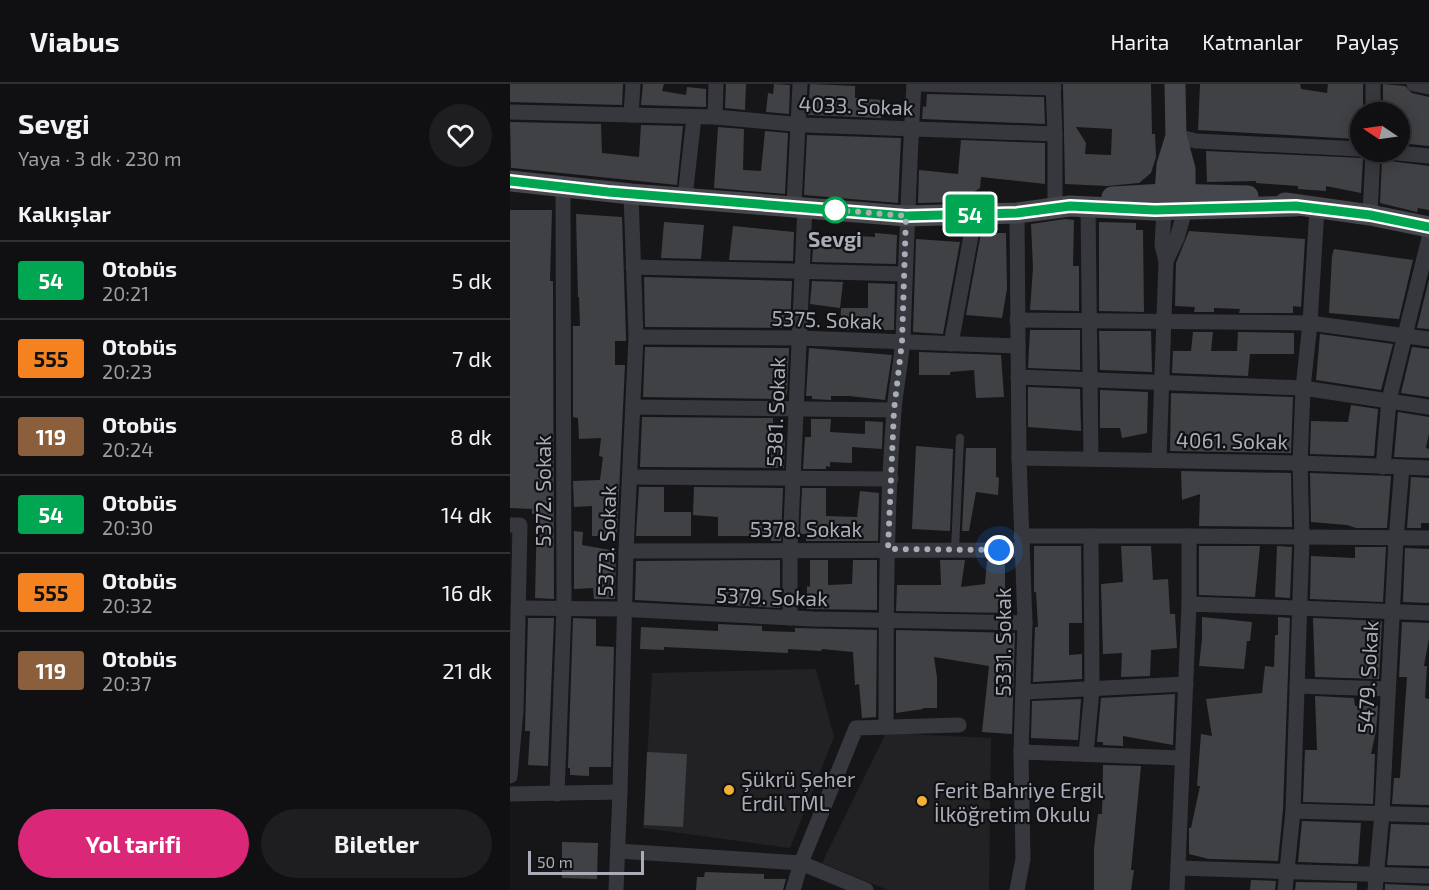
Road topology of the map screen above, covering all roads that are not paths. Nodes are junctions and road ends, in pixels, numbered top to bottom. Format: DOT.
graph roads {
  1 [pos="633,84"];
  2 [pos="716,84"];
  3 [pos="800,84"];
  4 [pos="914,84"];
  5 [pos="920,84"];
  6 [pos="1175,84"];
  7 [pos="1373,84"];
  8 [pos="1414,84"];
  9 [pos="997,85"];
  10 [pos="1053,86"];
  11 [pos="1429,87"];
  12 [pos="1373,102"];
  13 [pos="510,112"];
  14 [pos="631,115"];
  15 [pos="694,117"];
  16 [pos="715,117"];
  17 [pos="798,125"];
  18 [pos="911,129"];
  19 [pos="1055,134"];
  20 [pos="1176,136"];
  21 [pos="1350,149"];
  22 [pos="1410,154"];
  23 [pos="1429,156"];
  24 [pos="1372,162"];
  25 [pos="1177,164"];
  26 [pos="510,181"];
  27 [pos="563,188"];
  28 [pos="631,194"];
  29 [pos="685,197"];
  30 [pos="1138,202"];
  31 [pos="1226,202"];
  32 [pos="799,206"];
  33 [pos="1071,206"];
  34 [pos="1176,207"];
  35 [pos="1306,207"];
  36 [pos="1017,213"];
  37 [pos="975,214"];
  38 [pos="1370,215"];
  39 [pos="906,216"];
  40 [pos="1429,227"];
  41 [pos="1162,236"];
  42 [pos="1429,238"];
  43 [pos="1166,261"];
  44 [pos="633,267"];
  45 [pos="802,271"];
  46 [pos="904,274"];
  47 [pos="1017,320"];
  48 [pos="1089,321"];
  49 [pos="1163,322"];
  50 [pos="1310,323"];
  51 [pos="1405,334"];
  52 [pos="636,337"];
  53 [pos="799,338"];
  54 [pos="1429,339"];
  55 [pos="902,342"];
  56 [pos="951,344"];
  57 [pos="1018,346"];
  58 [pos="1018,377"];
  59 [pos="1090,380"];
  60 [pos="1161,382"];
  61 [pos="1303,388"];
  62 [pos="1389,400"];
  63 [pos="633,407"];
  64 [pos="1429,407"];
  65 [pos="796,408"];
  66 [pos="894,410"];
  67 [pos="960,438"];
  68 [pos="1019,458"];
  69 [pos="1091,459"];
  70 [pos="1159,459"];
  71 [pos="1300,463"];
  72 [pos="1383,467"];
  73 [pos="1402,467"];
  74 [pos="1429,468"];
  75 [pos="630,477"];
  76 [pos="794,479"];
  77 [pos="891,479"];
  78 [pos="510,525"];
  79 [pos="1091,536"];
  80 [pos="1189,536"];
  81 [pos="1302,537"];
  82 [pos="1429,538"];
  83 [pos="1396,539"];
  84 [pos="1022,543"];
  85 [pos="790,549"];
  86 [pos="888,549"];
  87 [pos="955,550"];
  88 [pos="626,551"];
  89 [pos="1189,604"];
  90 [pos="1299,606"];
  91 [pos="518,608"];
  92 [pos="564,609"];
  93 [pos="625,610"];
  94 [pos="1391,612"];
  95 [pos="1429,613"];
  96 [pos="790,618"];
  97 [pos="886,620"];
  98 [pos="1025,623"];
  99 [pos="1186,684"];
  100 [pos="1297,686"];
  101 [pos="1092,689"];
  102 [pos="1388,689"];
  103 [pos="1024,692"];
  104 [pos="886,725"];
  105 [pos="959,725"];
  106 [pos="1021,752"];
  107 [pos="1086,754"];
  108 [pos="1182,758"];
  109 [pos="510,776"];
  110 [pos="620,792"];
  111 [pos="510,794"];
  112 [pos="556,794"];
  113 [pos="1293,812"];
  114 [pos="1382,813"];
  115 [pos="1429,815"];
  116 [pos="618,851"];
  117 [pos="801,863"];
  118 [pos="1178,868"];
  119 [pos="1286,870"];
  120 [pos="1429,876"];
  121 [pos="1375,882"];
  122 [pos="616,890"];
  123 [pos="793,890"];
  124 [pos="866,890"];
  125 [pos="1017,890"];
  126 [pos="1177,890"];
  127 [pos="1285,890"];
  1 -- 14 [label="street"];
  2 -- 16 [label="street"];
  3 -- 17 [label="street, 5381. Sokak"];
  4 -- 18 [label="street"];
  5 -- 9 [label="street"];
  6 -- 20 [label="main road"];
  7 -- 12 [label="street"];
  8 -- 11 [label="street"];
  9 -- 10 [label="street"];
  10 -- 19 [label="street"];
  13 -- 14 [label="street, 4033. Sokak"];
  14 -- 15 [label="street, 4033. Sokak"];
  15 -- 16 [label="street, 4033. Sokak"];
  15 -- 29 [label="street"];
  16 -- 17 [label="street, 4033. Sokak"];
  17 -- 18 [label="street, 4033. Sokak"];
  17 -- 32 [label="street, 5381. Sokak"];
  18 -- 19 [label="street, 4033. Sokak"];
  18 -- 39 [label="street"];
  19 -- 33 [label="street"];
  20 -- 21 [label="street"];
  20 -- 25 [label="main road"];
  22 -- 23 [label="street"];
  24 -- 38 [label="street"];
  25 -- 30 [label="main road"];
  25 -- 31 [label="main road"];
  25 -- 34 [label="main road"];
  26 -- 27 [label="main road"];
  27 -- 28 [label="main road"];
  27 -- 92 [label="street, 5372. Sokak"];
  28 -- 29 [label="main road"];
  28 -- 44 [label="street, 5373. Sokak"];
  29 -- 32 [label="main road"];
  30 -- 33 [label="main road"];
  30 -- 34 [label="main road"];
  30 -- 41 [label="street, 4061. Sokak"];
  31 -- 34 [label="main road"];
  31 -- 34 [label="street"];
  31 -- 35 [label="main road"];
  32 -- 39 [label="main road"];
  32 -- 45 [label="street, 5381. Sokak"];
  33 -- 36 [label="main road"];
  33 -- 48 [label="street"];
  34 -- 41 [label="street, 4061. Sokak"];
  34 -- 43 [label="street, 4061. Sokak"];
  35 -- 38 [label="main road"];
  35 -- 50 [label="street"];
  36 -- 37 [label="main road"];
  36 -- 47 [label="street, 5331. Sokak"];
  37 -- 39 [label="main road"];
  37 -- 56 [label="street"];
  38 -- 40 [label="main road"];
  39 -- 46 [label="street"];
  41 -- 43 [label="street, 4061. Sokak"];
  42 -- 51 [label="street"];
  43 -- 49 [label="street, 4061. Sokak"];
  44 -- 45 [label="street"];
  44 -- 52 [label="street, 5373. Sokak"];
  45 -- 46 [label="street"];
  45 -- 53 [label="street, 5381. Sokak"];
  46 -- 55 [label="street"];
  47 -- 48 [label="street"];
  47 -- 57 [label="street, 5331. Sokak"];
  48 -- 49 [label="street"];
  48 -- 59 [label="street"];
  49 -- 50 [label="street"];
  49 -- 60 [label="street, 4061. Sokak"];
  50 -- 51 [label="street"];
  50 -- 61 [label="street"];
  51 -- 54 [label="street"];
  51 -- 62 [label="street"];
  52 -- 53 [label="street, 5375. Sokak"];
  52 -- 63 [label="street, 5373. Sokak"];
  53 -- 55 [label="street, 5375. Sokak"];
  53 -- 65 [label="street, 5381. Sokak"];
  55 -- 56 [label="street, 5375. Sokak"];
  55 -- 66 [label="street"];
  56 -- 57 [label="street, 5375. Sokak"];
  57 -- 58 [label="street, 5331. Sokak"];
  58 -- 59 [label="street"];
  58 -- 68 [label="street, 5331. Sokak"];
  59 -- 60 [label="street"];
  59 -- 69 [label="street"];
  60 -- 61 [label="street"];
  60 -- 70 [label="street, 4061. Sokak"];
  61 -- 62 [label="street"];
  61 -- 71 [label="street"];
  62 -- 64 [label="street"];
  62 -- 72 [label="street"];
  63 -- 65 [label="street"];
  63 -- 75 [label="street, 5373. Sokak"];
  65 -- 66 [label="street"];
  65 -- 76 [label="street, 5381. Sokak"];
  66 -- 77 [label="street"];
  67 -- 87 [label="lane"];
  68 -- 69 [label="street"];
  68 -- 84 [label="street, 5331. Sokak"];
  69 -- 70 [label="street"];
  70 -- 71 [label="street, 4061. Sokak"];
  71 -- 72 [label="street, 4061. Sokak"];
  71 -- 81 [label="street"];
  72 -- 73 [label="street, 4061. Sokak"];
  73 -- 74 [label="street, 4061. Sokak"];
  73 -- 83 [label="street, 5479. Sokak"];
  75 -- 76 [label="street"];
  75 -- 88 [label="street, 5373. Sokak"];
  76 -- 77 [label="street"];
  76 -- 85 [label="street, 5381. Sokak"];
  77 -- 86 [label="street"];
  78 -- 91 [label="street"];
  79 -- 80 [label="street, 5378. Sokak"];
  79 -- 84 [label="street, 5378. Sokak"];
  79 -- 101 [label="street"];
  80 -- 81 [label="street, 5378. Sokak"];
  80 -- 89 [label="street"];
  81 -- 83 [label="street, 5378. Sokak"];
  81 -- 90 [label="street"];
  82 -- 83 [label="street, 5378. Sokak"];
  83 -- 94 [label="street, 5479. Sokak"];
  84 -- 87 [label="street, 5378. Sokak"];
  84 -- 98 [label="street, 5331. Sokak"];
  85 -- 86 [label="street, 5378. Sokak"];
  85 -- 88 [label="street, 5378. Sokak"];
  85 -- 96 [label="street, 5381. Sokak"];
  86 -- 87 [label="street, 5378. Sokak"];
  86 -- 97 [label="street"];
  88 -- 93 [label="street, 5373. Sokak"];
  89 -- 90 [label="street"];
  89 -- 99 [label="street"];
  90 -- 94 [label="street"];
  90 -- 100 [label="street"];
  91 -- 92 [label="street, 5379. Sokak"];
  91 -- 109 [label="street"];
  92 -- 93 [label="street, 5379. Sokak"];
  92 -- 112 [label="street, 5372. Sokak"];
  93 -- 96 [label="street, 5379. Sokak"];
  93 -- 110 [label="street, 5373. Sokak"];
  94 -- 95 [label="street"];
  94 -- 102 [label="street, 5479. Sokak"];
  96 -- 97 [label="street, 5379. Sokak"];
  97 -- 98 [label="street, 5379. Sokak"];
  97 -- 104 [label="street"];
  98 -- 103 [label="street, 5331. Sokak"];
  99 -- 101 [label="street"];
  99 -- 108 [label="street"];
  100 -- 102 [label="street"];
  100 -- 113 [label="street"];
  101 -- 103 [label="street"];
  101 -- 107 [label="street"];
  102 -- 114 [label="street, 5479. Sokak"];
  103 -- 106 [label="street, 5331. Sokak"];
  104 -- 105 [label="street"];
  104 -- 117 [label="street"];
  106 -- 107 [label="street"];
  106 -- 125 [label="street, 5331. Sokak"];
  107 -- 108 [label="street"];
  108 -- 118 [label="street"];
  110 -- 112 [label="street"];
  110 -- 116 [label="street, 5373. Sokak"];
  111 -- 112 [label="street"];
  113 -- 114 [label="street"];
  113 -- 119 [label="street"];
  114 -- 115 [label="street"];
  114 -- 121 [label="street, 5479. Sokak"];
  116 -- 117 [label="street"];
  116 -- 122 [label="street, 5373. Sokak"];
  117 -- 123 [label="street"];
  117 -- 124 [label="street"];
  118 -- 119 [label="street"];
  118 -- 126 [label="street"];
  119 -- 121 [label="street"];
  119 -- 127 [label="street"];
  120 -- 121 [label="street"];
}
